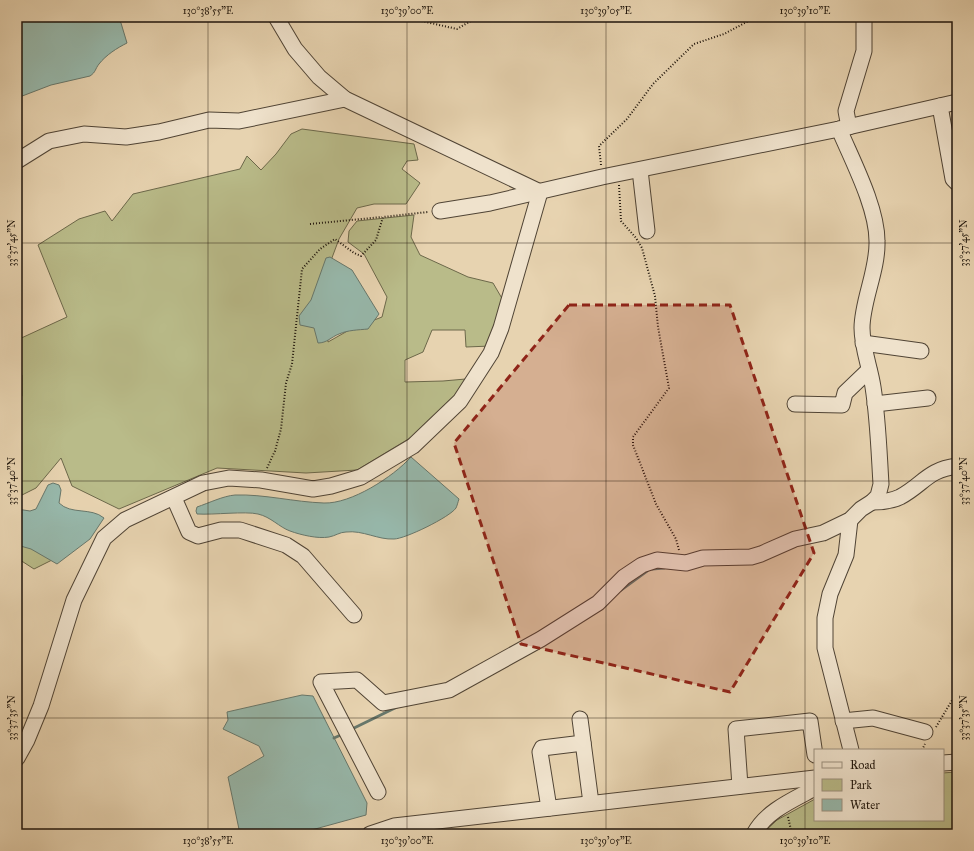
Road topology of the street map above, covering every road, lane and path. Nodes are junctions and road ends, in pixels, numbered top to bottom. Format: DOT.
graph roads {
  1 [pos="276,17"];
  2 [pos="404,17"];
  3 [pos="478,17"];
  4 [pos="756,17"];
  5 [pos="864,17"];
  6 [pos="345,99"];
  7 [pos="957,102"];
  8 [pos="940,106"];
  9 [pos="844,128"];
  10 [pos="17,161"];
  11 [pos="640,170"];
  12 [pos="617,174"];
  13 [pos="602,178"];
  14 [pos="957,183"];
  15 [pos="540,192"];
  16 [pos="440,211"];
  17 [pos="383,216"];
  18 [pos="310,224"];
  19 [pos="647,231"];
  20 [pos="863,343"];
  21 [pos="921,351"];
  22 [pos="869,370"];
  23 [pos="928,398"];
  24 [pos="795,404"];
  25 [pos="875,404"];
  26 [pos="957,466"];
  27 [pos="261,480"];
  28 [pos="174,498"];
  29 [pos="872,502"];
  30 [pos="850,520"];
  31 [pos="680,562"];
  32 [pos="354,615"];
  33 [pos="957,692"];
  34 [pos="580,719"];
  35 [pos="844,721"];
  36 [pos="929,734"];
  37 [pos="583,743"];
  38 [pos="814,749"];
  39 [pos="851,749"];
  40 [pos="922,749"];
  41 [pos="17,758"];
  42 [pos="957,762"];
  43 [pos="944,763"];
  44 [pos="814,778"];
  45 [pos="740,786"];
  46 [pos="814,789"];
  47 [pos="378,792"];
  48 [pos="591,803"];
  49 [pos="785,805"];
  50 [pos="549,808"];
  51 [pos="370,834"];
  52 [pos="754,834"];
  53 [pos="798,834"];
  1 -- 6 [label="street"];
  2 -- 3 [label="path"];
  4 -- 13 [label="path"];
  5 -- 9 [label="street"];
  6 -- 10 [label="street"];
  6 -- 15 [label="street"];
  7 -- 8 [label="street"];
  8 -- 9 [label="street"];
  8 -- 14 [label="street"];
  9 -- 11 [label="street"];
  9 -- 20 [label="street"];
  11 -- 12 [label="street"];
  11 -- 19 [label="street"];
  12 -- 13 [label="street"];
  12 -- 31 [label="path"];
  13 -- 15 [label="street"];
  15 -- 16 [label="street"];
  15 -- 27 [label="street"];
  16 -- 17 [label="path"];
  17 -- 18 [label="path"];
  17 -- 27 [label="path"];
  20 -- 21 [label="street"];
  20 -- 22 [label="street"];
  22 -- 24 [label="street"];
  22 -- 25 [label="street"];
  23 -- 25 [label="street"];
  25 -- 29 [label="street"];
  26 -- 29 [label="street"];
  27 -- 28 [label="street"];
  28 -- 32 [label="street"];
  28 -- 41 [label="street"];
  29 -- 30 [label="street"];
  30 -- 31 [label="street"];
  30 -- 35 [label="street"];
  31 -- 47 [label="street"];
  33 -- 36 [label="path"];
  34 -- 37 [label="street"];
  35 -- 36 [label="street"];
  35 -- 39 [label="street"];
  36 -- 40 [label="path"];
  37 -- 48 [label="street"];
  37 -- 50 [label="street"];
  38 -- 45 [label="street"];
  42 -- 43 [label="street"];
  44 -- 45 [label="street"];
  45 -- 48 [label="street"];
  46 -- 49 [label="street"];
  48 -- 50 [label="street"];
  49 -- 52 [label="street"];
  49 -- 53 [label="path"];
  50 -- 51 [label="street"];
}
